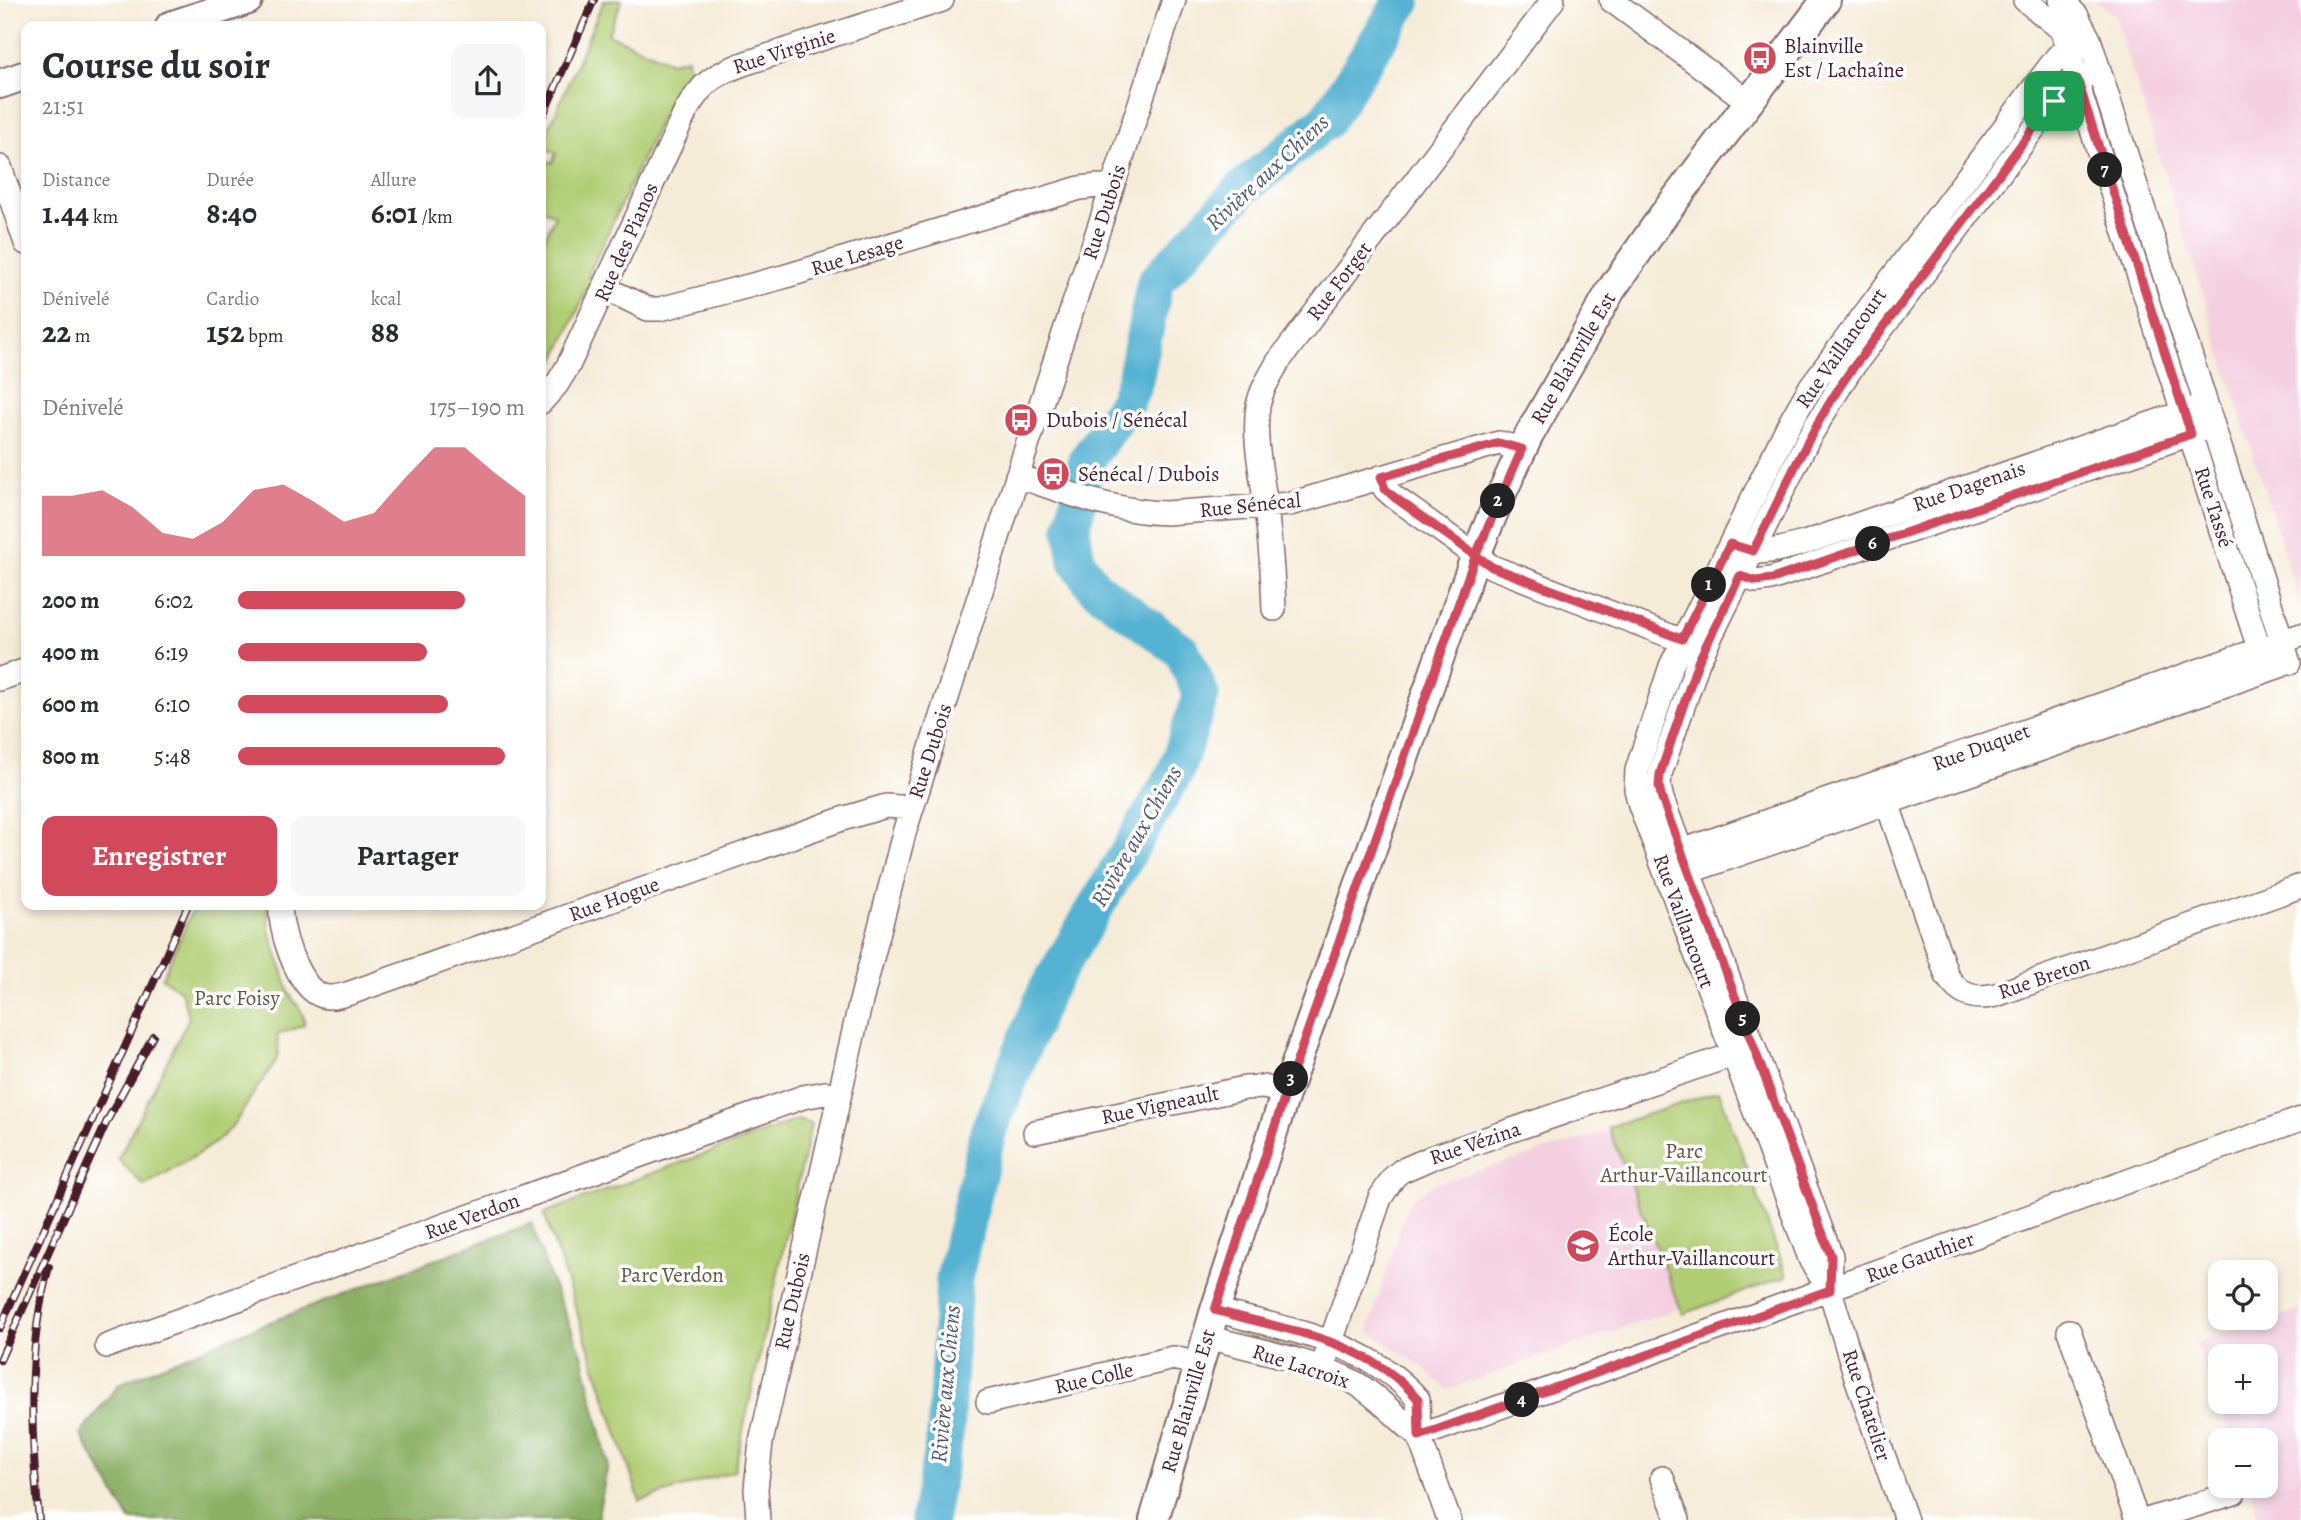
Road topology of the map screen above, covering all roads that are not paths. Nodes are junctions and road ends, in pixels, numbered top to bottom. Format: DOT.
graph roads {
  1 [pos="248,0"];
  2 [pos="942,0"];
  3 [pos="1174,0"];
  4 [pos="1553,0"];
  5 [pos="1611,0"];
  6 [pos="1826,0"];
  7 [pos="2025,0"];
  8 [pos="2061,0"];
  9 [pos="185,21"];
  10 [pos="2079,44"];
  11 [pos="2098,71"];
  12 [pos="21,77"];
  13 [pos="2077,79"];
  14 [pos="708,80"];
  15 [pos="0,84"];
  16 [pos="1749,102"];
  17 [pos="0,167"];
  18 [pos="1111,190"];
  19 [pos="21,228"];
  20 [pos="605,288"];
  21 [pos="546,396"];
  22 [pos="2199,419"];
  23 [pos="1522,449"];
  24 [pos="1017,476"];
  25 [pos="1381,477"];
  26 [pos="1266,507"];
  27 [pos="1753,551"];
  28 [pos="1724,555"];
  29 [pos="1475,557"];
  30 [pos="1740,576"];
  31 [pos="1274,609"];
  32 [pos="1682,639"];
  33 [pos="1704,649"];
  34 [pos="2293,649"];
  35 [pos="2262,660"];
  36 [pos="21,672"];
  37 [pos="0,679"];
  38 [pos="1883,792"];
  39 [pos="912,808"];
  40 [pos="1675,865"];
  41 [pos="2301,886"];
  42 [pos="281,910"];
  43 [pos="1744,1051"];
  44 [pos="1286,1092"];
  45 [pos="839,1095"];
  46 [pos="2301,1119"];
  47 [pos="1035,1132"];
  48 [pos="1830,1290"];
  49 [pos="1215,1310"];
  50 [pos="2069,1331"];
  51 [pos="1207,1337"];
  52 [pos="1331,1342"];
  53 [pos="107,1346"];
  54 [pos="1199,1364"];
  55 [pos="1322,1368"];
  56 [pos="988,1402"];
  57 [pos="1419,1436"];
  58 [pos="1662,1478"];
  59 [pos="2218,1498"];
  60 [pos="758,1520"];
  61 [pos="1154,1520"];
  62 [pos="1449,1520"];
  63 [pos="1678,1520"];
  64 [pos="1906,1520"];
  65 [pos="2137,1520"];
  66 [pos="2147,1520"];
  1 -- 9 [label="street"];
  2 -- 14 [label="street, Rue Virginie"];
  3 -- 18 [label="street, Rue Dubois"];
  4 -- 26 [label="street, Rue Forget"];
  5 -- 16 [label="street"];
  6 -- 16 [label="street, Rue Blainville Est"];
  7 -- 10 [label="street, Rue Tassé"];
  8 -- 10 [label="street, Rue Tassé"];
  10 -- 11 [label="street, Rue Tassé"];
  10 -- 13 [label="street, Rue Tassé"];
  10 -- 28 [label="street, Rue Vaillancourt"];
  11 -- 13 [label="street, Rue Vaillancourt"];
  11 -- 22 [label="street, Rue Tassé"];
  12 -- 15 [label="street"];
  13 -- 22 [label="street, Rue Tassé"];
  13 -- 27 [label="street, Rue Vaillancourt"];
  14 -- 20 [label="street, Rue des Pianos"];
  16 -- 23 [label="street, Rue Blainville Est"];
  17 -- 19 [label="street"];
  18 -- 20 [label="street, Rue Lesage"];
  18 -- 24 [label="street, Rue Dubois"];
  20 -- 21 [label="street, Rue des Pianos"];
  22 -- 27 [label="street, Rue Dagenais"];
  22 -- 30 [label="street, Rue Dagenais"];
  22 -- 34 [label="street, Rue Tassé"];
  22 -- 35 [label="street, Rue Tassé"];
  23 -- 25 [label="street, Rue Sénécal"];
  23 -- 29 [label="street, Rue Blainville Est"];
  24 -- 26 [label="street, Rue Sénécal"];
  24 -- 39 [label="street, Rue Dubois"];
  25 -- 26 [label="street, Rue Sénécal"];
  25 -- 29 [label="street"];
  26 -- 31 [label="street, Rue Forget"];
  27 -- 28 [label="street, Rue Dagenais"];
  27 -- 30 [label="street, Rue Vaillancourt"];
  28 -- 30 [label="street, Rue Dagenais"];
  28 -- 32 [label="street, Rue Vaillancourt"];
  29 -- 32 [label="street"];
  29 -- 44 [label="street, Rue Blainville Est"];
  30 -- 33 [label="street, Rue Vaillancourt"];
  32 -- 33 [label="street"];
  32 -- 40 [label="street, Rue Vaillancourt"];
  33 -- 40 [label="street, Rue Vaillancourt"];
  34 -- 35 [label="street, Rue Duquet"];
  35 -- 38 [label="street, Rue Duquet"];
  36 -- 37 [label="street"];
  38 -- 40 [label="street, Rue Duquet"];
  38 -- 41 [label="street, Rue Breton"];
  39 -- 42 [label="street, Rue Hogue"];
  39 -- 45 [label="street, Rue Dubois"];
  40 -- 43 [label="street, Rue Vaillancourt"];
  43 -- 48 [label="street, Rue Vaillancourt"];
  43 -- 52 [label="street, Rue Vézina"];
  44 -- 47 [label="street, Rue Vigneault"];
  44 -- 49 [label="street, Rue Blainville Est"];
  45 -- 53 [label="street, Rue Verdon"];
  45 -- 60 [label="street, Rue Dubois"];
  46 -- 48 [label="street, Rue Gauthier"];
  48 -- 57 [label="street, Rue Gauthier"];
  48 -- 64 [label="street, Rue Chatelier"];
  49 -- 51 [label="street, Rue Blainville Est"];
  49 -- 52 [label="street, Rue Lacroix"];
  50 -- 65 [label="street"];
  51 -- 54 [label="street, Rue Blainville Est"];
  51 -- 55 [label="street, Rue Lacroix"];
  52 -- 55 [label="street, Rue Vézina"];
  52 -- 57 [label="street, Rue Lacroix"];
  54 -- 56 [label="street, Rue Colle"];
  54 -- 61 [label="street, Rue Blainville Est"];
  55 -- 57 [label="street, Rue Lacroix"];
  57 -- 62 [label="street, Rue Lacroix"];
  58 -- 63 [label="street"];
  59 -- 66 [label="street"];
}
